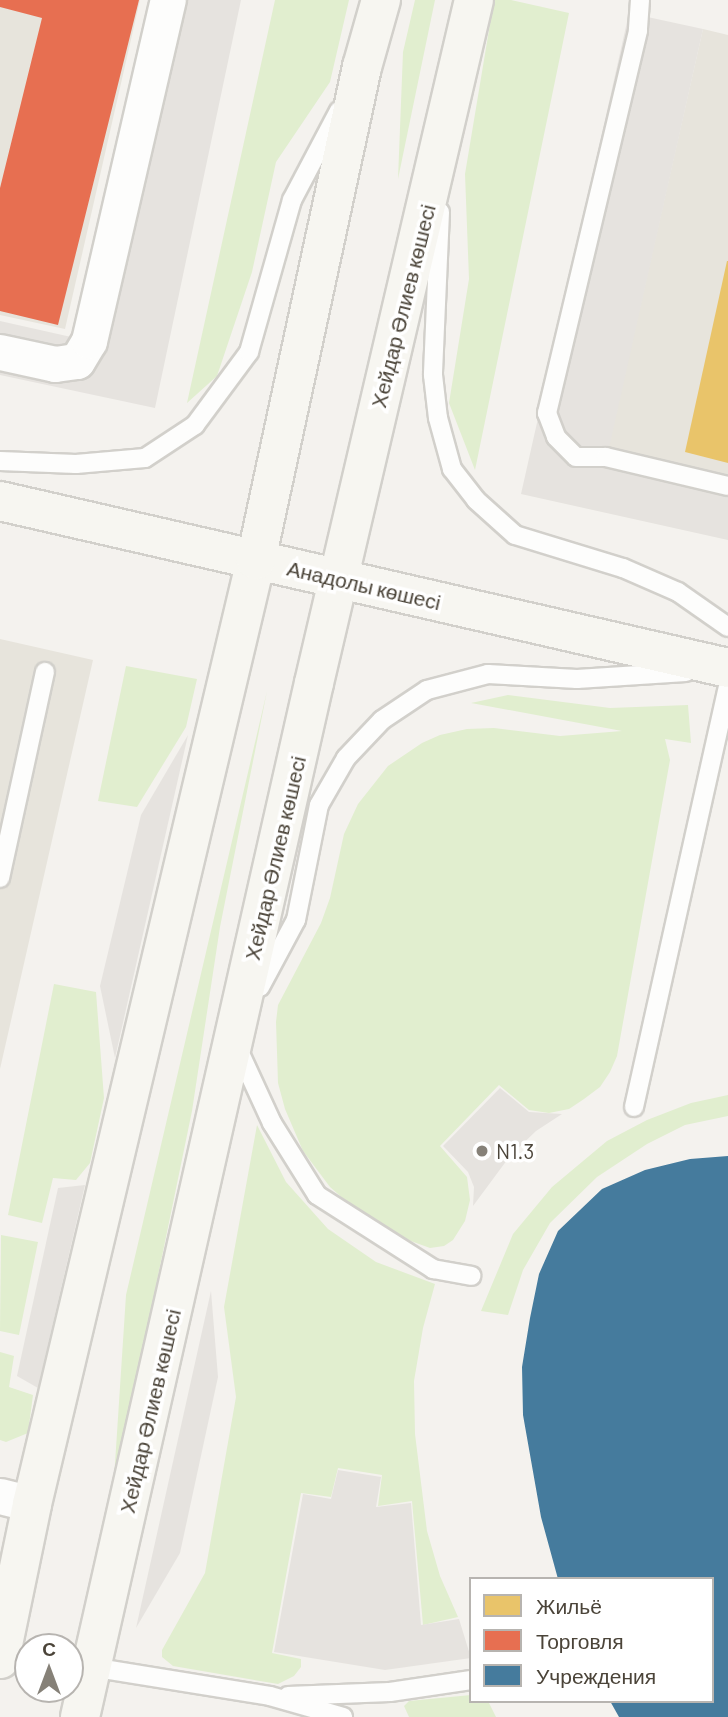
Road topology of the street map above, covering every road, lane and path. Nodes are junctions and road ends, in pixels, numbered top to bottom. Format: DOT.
graph roads {
  1 [pos="168,0"];
  2 [pos="381,0"];
  3 [pos="474,0"];
  4 [pos="640,0"];
  5 [pos="362,67"];
  6 [pos="443,142"];
  7 [pos="0,352"];
  8 [pos="0,461"];
  9 [pos="728,486"];
  10 [pos="0,501"];
  11 [pos="256,560"];
  12 [pos="339,579"];
  13 [pos="728,627"];
  14 [pos="728,668"];
  15 [pos="45,672"];
  16 [pos="728,688"];
  17 [pos="0,878"];
  18 [pos="234,1040"];
  19 [pos="634,1107"];
  20 [pos="471,1276"];
  21 [pos="16,1500"];
  22 [pos="0,1659"];
  23 [pos="91,1667"];
  24 [pos="469,1680"];
  25 [pos="270,1696"];
  26 [pos="80,1717"];
  27 [pos="343,1717"];
  1 -- 7 [label="street"];
  2 -- 5 [label="street"];
  3 -- 6 [label="street, Хейдар Әлиев көшесі"];
  4 -- 9 [label="lane"];
  5 -- 8 [label="lane"];
  5 -- 11 [label="street"];
  6 -- 12 [label="street, Хейдар Әлиев көшесі"];
  6 -- 13 [label="lane"];
  10 -- 11 [label="street, Анадолы көшесі"];
  11 -- 12 [label="street, Анадолы көшесі"];
  11 -- 21 [label="street"];
  12 -- 14 [label="street, Анадолы көшесі"];
  12 -- 18 [label="street, Хейдар Әлиев көшесі"];
  14 -- 18 [label="lane"];
  15 -- 17 [label="lane"];
  16 -- 19 [label="lane"];
  18 -- 20 [label="lane"];
  18 -- 23 [label="street, Хейдар Әлиев көшесі"];
  21 -- 22 [label="street"];
  23 -- 25 [label="lane"];
  23 -- 26 [label="street, Хейдар Әлиев көшесі"];
  24 -- 25 [label="lane"];
  25 -- 27 [label="lane"];
}
